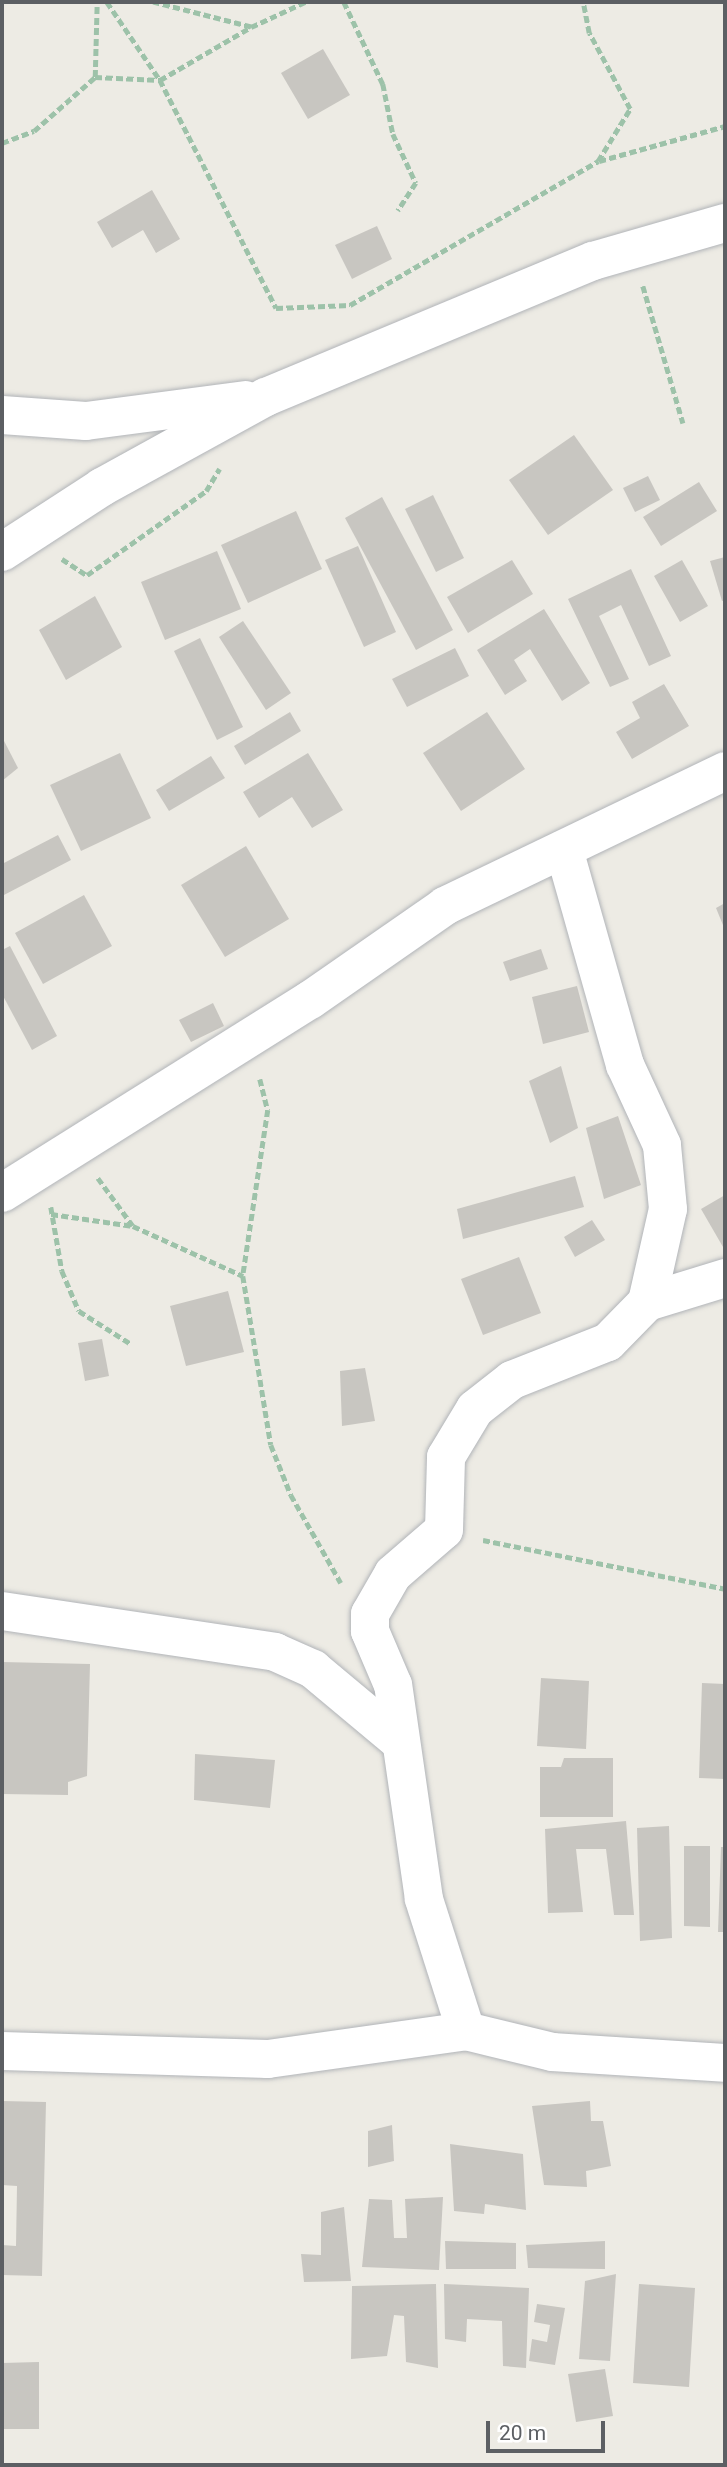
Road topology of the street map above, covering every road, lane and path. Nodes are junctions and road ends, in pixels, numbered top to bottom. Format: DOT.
graph roads {
  1 [pos="97,2"];
  2 [pos="107,2"];
  3 [pos="153,2"];
  4 [pos="305,2"];
  5 [pos="344,2"];
  6 [pos="583,2"];
  7 [pos="251,27"];
  8 [pos="96,77"];
  9 [pos="160,80"];
  10 [pos="725,126"];
  11 [pos="2,144"];
  12 [pos="598,161"];
  13 [pos="398,211"];
  14 [pos="725,223"];
  15 [pos="635,248"];
  16 [pos="250,406"];
  17 [pos="2,415"];
  18 [pos="683,423"];
  19 [pos="12,546"];
  20 [pos="725,771"];
  21 [pos="564,849"];
  22 [pos="250,1037"];
  23 [pos="54,1161"];
  24 [pos="2,1193"];
  25 [pos="52,1214"];
  26 [pos="41,1216"];
  27 [pos="133,1226"];
  28 [pos="243,1276"];
  29 [pos="725,1278"];
  30 [pos="647,1302"];
  31 [pos="131,1344"];
  32 [pos="439,1536"];
  33 [pos="725,1589"];
  34 [pos="2,1611"];
  35 [pos="369,1622"];
  36 [pos="398,1740"];
  37 [pos="466,2031"];
  38 [pos="2,2051"];
  39 [pos="725,2063"];
  1 -- 8 [label="path"];
  2 -- 9 [label="path"];
  3 -- 7 [label="path"];
  4 -- 7 [label="path"];
  5 -- 13 [label="path"];
  6 -- 12 [label="path"];
  7 -- 9 [label="path"];
  8 -- 9 [label="path"];
  8 -- 11 [label="path"];
  9 -- 12 [label="path"];
  10 -- 12 [label="path"];
  14 -- 15 [label="street"];
  15 -- 16 [label="street"];
  15 -- 18 [label="path"];
  16 -- 17 [label="street"];
  16 -- 19 [label="street"];
  16 -- 19 [label="path"];
  20 -- 21 [label="street"];
  21 -- 22 [label="street"];
  21 -- 30 [label="street"];
  22 -- 23 [label="street"];
  22 -- 28 [label="path"];
  23 -- 24 [label="street"];
  23 -- 25 [label="path"];
  23 -- 27 [label="path"];
  25 -- 26 [label="path"];
  25 -- 27 [label="path"];
  25 -- 31 [label="path"];
  27 -- 28 [label="path"];
  28 -- 35 [label="path"];
  29 -- 30 [label="street"];
  30 -- 32 [label="street"];
  32 -- 33 [label="path"];
  32 -- 35 [label="street"];
  34 -- 36 [label="street"];
  35 -- 36 [label="street"];
  36 -- 37 [label="street"];
  37 -- 38 [label="street"];
  37 -- 39 [label="street"];
}
